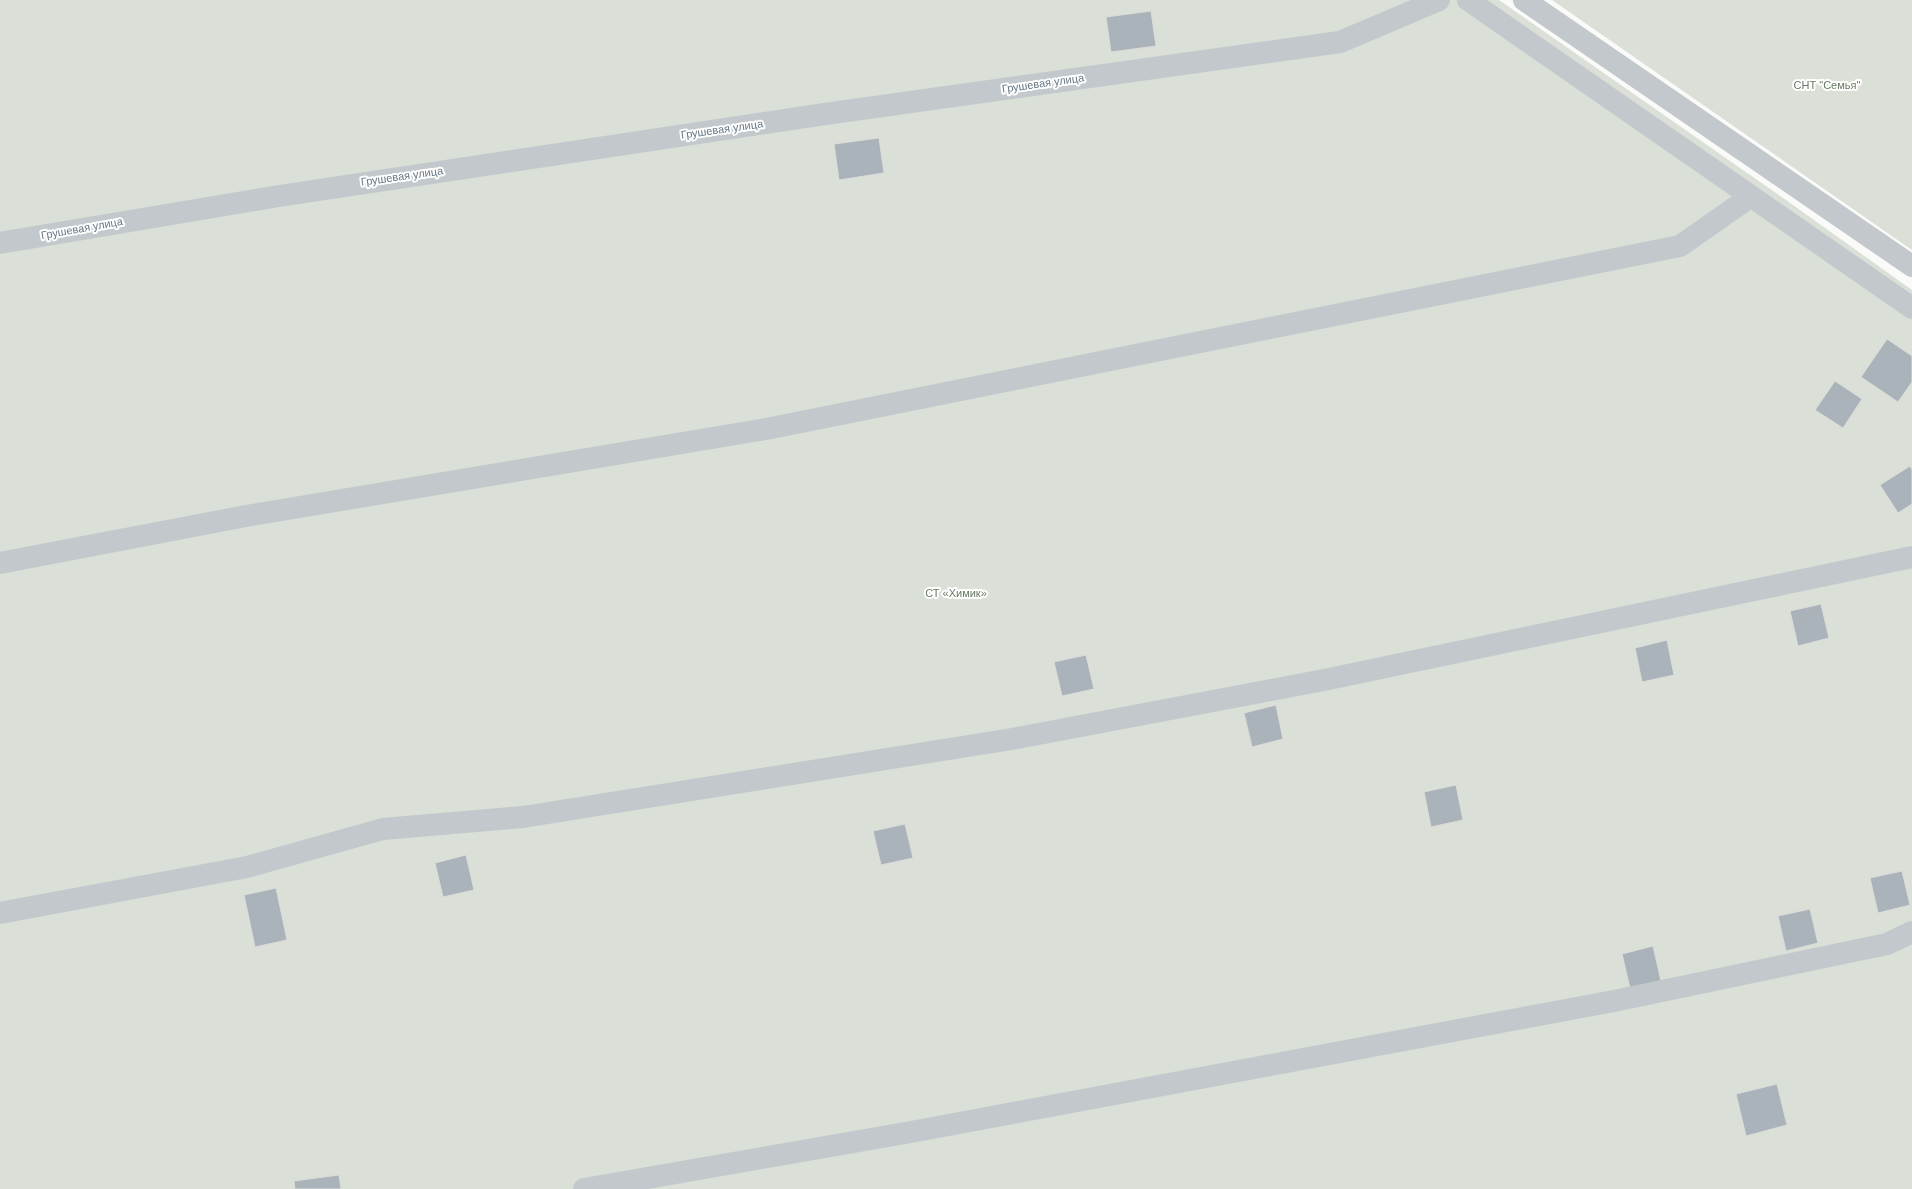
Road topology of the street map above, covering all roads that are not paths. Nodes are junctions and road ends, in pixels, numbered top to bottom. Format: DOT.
graph roads {
  1 [pos="1439,0"];
  2 [pos="1468,0"];
  3 [pos="1524,0"];
  4 [pos="1750,197"];
  5 [pos="0,243"];
  6 [pos="1912,266"];
  7 [pos="1912,308"];
  8 [pos="1912,557"];
  9 [pos="0,563"];
  10 [pos="0,913"];
  11 [pos="1912,932"];
  12 [pos="584,1189"];
  1 -- 5 [label="street, Грушевая улица"];
  2 -- 4 [label="street"];
  3 -- 6 [label="street"];
  4 -- 7 [label="street"];
  4 -- 9 [label="street"];
  8 -- 10 [label="street"];
  11 -- 12 [label="street"];
}
